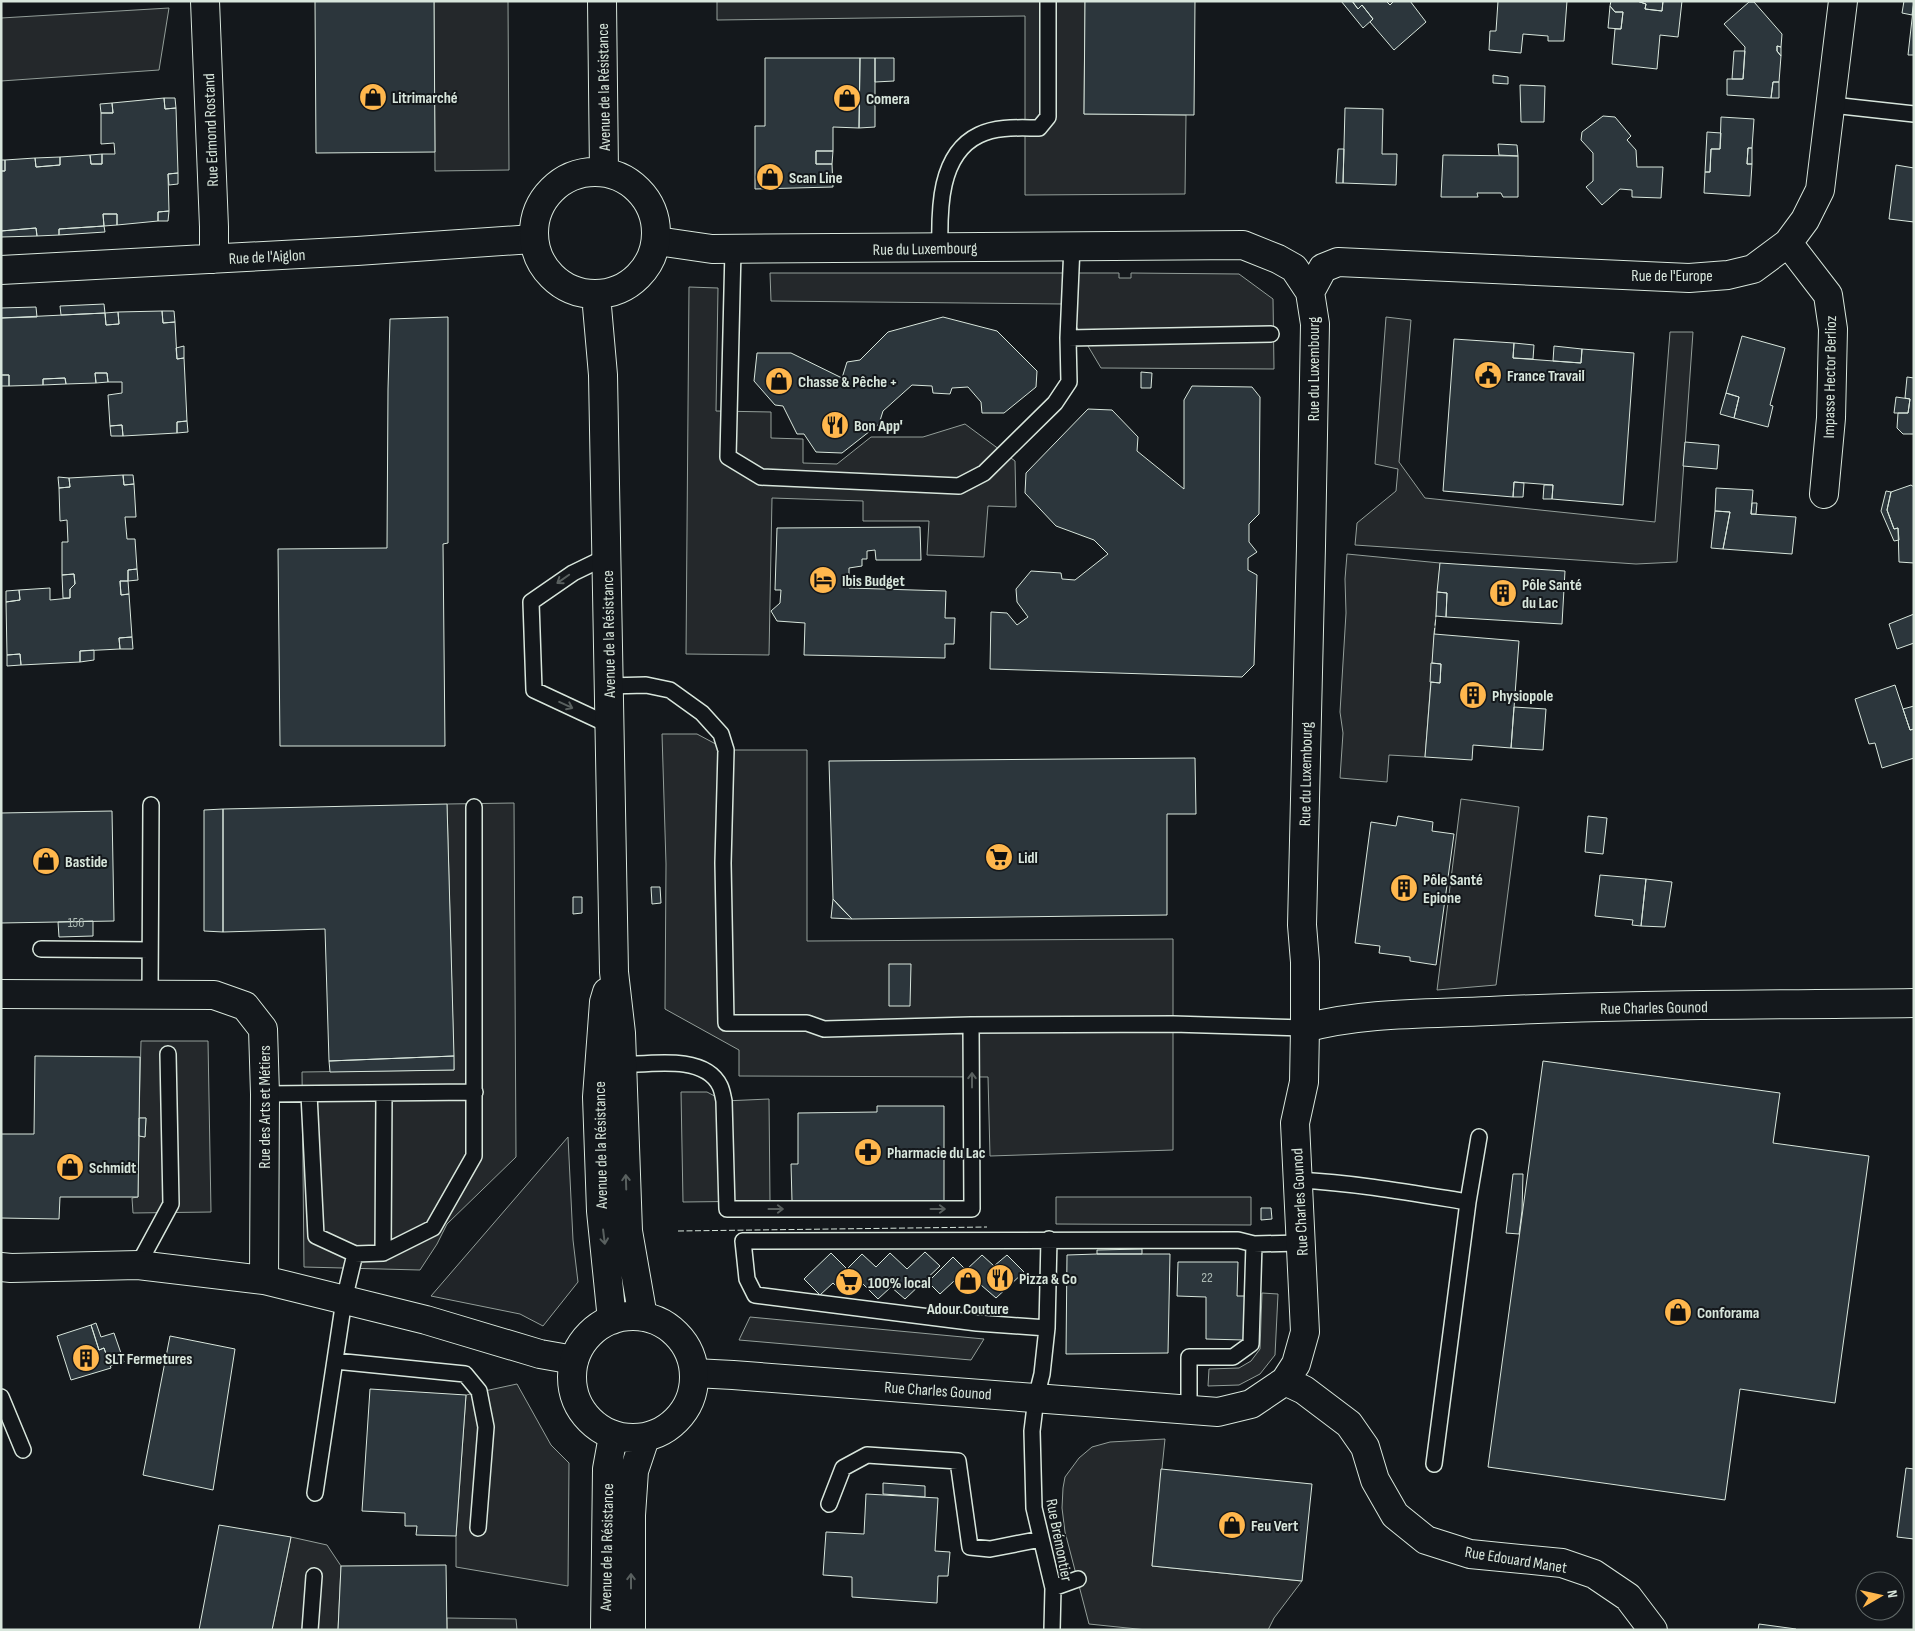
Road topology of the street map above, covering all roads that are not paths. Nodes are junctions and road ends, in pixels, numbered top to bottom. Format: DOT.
graph roads {
  1 [pos="206,1"];
  2 [pos="602,1"];
  3 [pos="1048,1"];
  4 [pos="1843,1"];
  5 [pos="1832,105"];
  6 [pos="1914,114"];
  7 [pos="604,172"];
  8 [pos="533,239"];
  9 [pos="656,241"];
  10 [pos="1788,243"];
  11 [pos="1072,246"];
  12 [pos="940,248"];
  13 [pos="733,250"];
  14 [pos="214,259"];
  15 [pos="1,270"];
  16 [pos="1310,292"];
  17 [pos="596,295"];
  18 [pos="1271,334"];
  19 [pos="1068,338"];
  20 [pos="1824,494"];
  21 [pos="606,557"];
  22 [pos="608,686"];
  23 [pos="609,725"];
  24 [pos="151,805"];
  25 [pos="474,807"];
  26 [pos="41,949"];
  27 [pos="150,950"];
  28 [pos="614,972"];
  29 [pos="1,994"];
  30 [pos="150,995"];
  31 [pos="1914,1003"];
  32 [pos="971,1025"];
  33 [pos="1305,1028"];
  34 [pos="168,1054"];
  35 [pos="622,1066"];
  36 [pos="474,1092"];
  37 [pos="384,1093"];
  38 [pos="266,1094"];
  39 [pos="309,1094"];
  40 [pos="1479,1137"];
  41 [pos="1298,1180"];
  42 [pos="1468,1202"];
  43 [pos="1049,1239"];
  44 [pos="1301,1243"];
  45 [pos="1254,1244"];
  46 [pos="383,1253"];
  47 [pos="355,1254"];
  48 [pos="138,1265"];
  49 [pos="1,1267"];
  50 [pos="264,1280"];
  51 [pos="344,1300"];
  52 [pos="643,1317"];
  53 [pos="612,1320"];
  54 [pos="1047,1328"];
  55 [pos="574,1360"];
  56 [pos="335,1361"];
  57 [pos="694,1373"];
  58 [pos="1285,1381"];
  59 [pos="1,1397"];
  60 [pos="1036,1398"];
  61 [pos="1189,1410"];
  62 [pos="613,1436"];
  63 [pos="645,1438"];
  64 [pos="23,1450"];
  65 [pos="1434,1464"];
  66 [pos="315,1493"];
  67 [pos="829,1504"];
  68 [pos="478,1528"];
  69 [pos="1041,1539"];
  70 [pos="314,1576"];
  71 [pos="1078,1579"];
  72 [pos="1053,1588"];
  73 [pos="310,1630"];
  74 [pos="605,1630"];
  75 [pos="631,1630"];
  76 [pos="1052,1630"];
  77 [pos="1653,1630"];
  1 -- 14 [label="street, Rue Edmond Rostand"];
  2 -- 7 [label="street, Avenue de la Résistance"];
  3 -- 12 [label="lane"];
  4 -- 5 [label="street, Rue de l'Europe"];
  5 -- 6 [label="lane"];
  5 -- 10 [label="street, Rue de l'Europe"];
  7 -- 8 [label="street"];
  7 -- 9 [label="street"];
  8 -- 14 [label="street, Rue de l'Aiglon"];
  8 -- 17 [label="street"];
  9 -- 13 [label="street, Rue du Luxembourg"];
  9 -- 17 [label="street"];
  10 -- 16 [label="street, Rue de l'Europe"];
  10 -- 20 [label="street, Impasse Hector Berlioz"];
  11 -- 12 [label="street, Rue du Luxembourg"];
  11 -- 16 [label="street, Rue du Luxembourg"];
  11 -- 19 [label="lane"];
  12 -- 13 [label="street, Rue du Luxembourg"];
  13 -- 19 [label="lane"];
  14 -- 15 [label="street, Rue de l'Aiglon"];
  16 -- 33 [label="street, Rue du Luxembourg"];
  17 -- 21 [label="street, Avenue de la Résistance"];
  18 -- 19 [label="lane"];
  21 -- 22 [label="street, Avenue de la Résistance"];
  21 -- 23 [label="lane, one-way"];
  22 -- 23 [label="street, Avenue de la Résistance"];
  22 -- 32 [label="lane"];
  23 -- 28 [label="street, Avenue de la Résistance"];
  24 -- 27 [label="lane"];
  25 -- 36 [label="lane"];
  26 -- 27 [label="lane"];
  27 -- 30 [label="lane"];
  28 -- 35 [label="street, Avenue de la Résistance"];
  28 -- 53 [label="street, Avenue de la Résistance, one-way"];
  29 -- 30 [label="street, Rue des Arts et Métiers"];
  30 -- 38 [label="street, Rue des Arts et Métiers"];
  31 -- 33 [label="street, Rue Charles Gounod"];
  32 -- 33 [label="lane"];
  35 -- 32 [label="lane, one-way"];
  33 -- 41 [label="street, Rue Charles Gounod"];
  34 -- 48 [label="lane"];
  52 -- 35 [label="street, Avenue de la Résistance, one-way"];
  36 -- 37 [label="lane"];
  36 -- 46 [label="lane"];
  37 -- 39 [label="lane"];
  37 -- 46 [label="lane"];
  38 -- 39 [label="lane"];
  38 -- 50 [label="street, Rue des Arts et Métiers"];
  39 -- 47 [label="lane"];
  40 -- 42 [label="lane"];
  41 -- 42 [label="lane"];
  41 -- 44 [label="street, Rue Charles Gounod"];
  42 -- 65 [label="lane"];
  43 -- 45 [label="lane"];
  43 -- 54 [label="lane, Rue Brémontier"];
  43 -- 54 [label="lane"];
  44 -- 45 [label="lane"];
  44 -- 58 [label="street, Rue Charles Gounod"];
  45 -- 61 [label="lane"];
  46 -- 47 [label="lane"];
  47 -- 51 [label="lane"];
  48 -- 49 [label="street"];
  48 -- 50 [label="street"];
  50 -- 51 [label="street"];
  51 -- 55 [label="street"];
  51 -- 56 [label="lane"];
  52 -- 53 [label="street"];
  52 -- 57 [label="street"];
  53 -- 55 [label="street"];
  54 -- 60 [label="lane, Rue Brémontier"];
  55 -- 62 [label="street"];
  56 -- 66 [label="lane"];
  56 -- 68 [label="lane"];
  57 -- 60 [label="street, Rue Charles Gounod"];
  57 -- 63 [label="street"];
  58 -- 61 [label="street, Rue Charles Gounod"];
  58 -- 77 [label="street, Rue Edouard Manet"];
  59 -- 64 [label="lane"];
  60 -- 61 [label="street, Rue Charles Gounod"];
  60 -- 69 [label="lane, Rue Brémontier"];
  62 -- 63 [label="street"];
  62 -- 74 [label="street, Avenue de la Résistance"];
  75 -- 63 [label="street, Avenue de la Résistance, one-way"];
  67 -- 69 [label="lane"];
  69 -- 72 [label="lane, Rue Brémontier"];
  70 -- 73 [label="lane"];
  71 -- 72 [label="lane"];
  72 -- 76 [label="lane, Rue Brémontier"];
}
